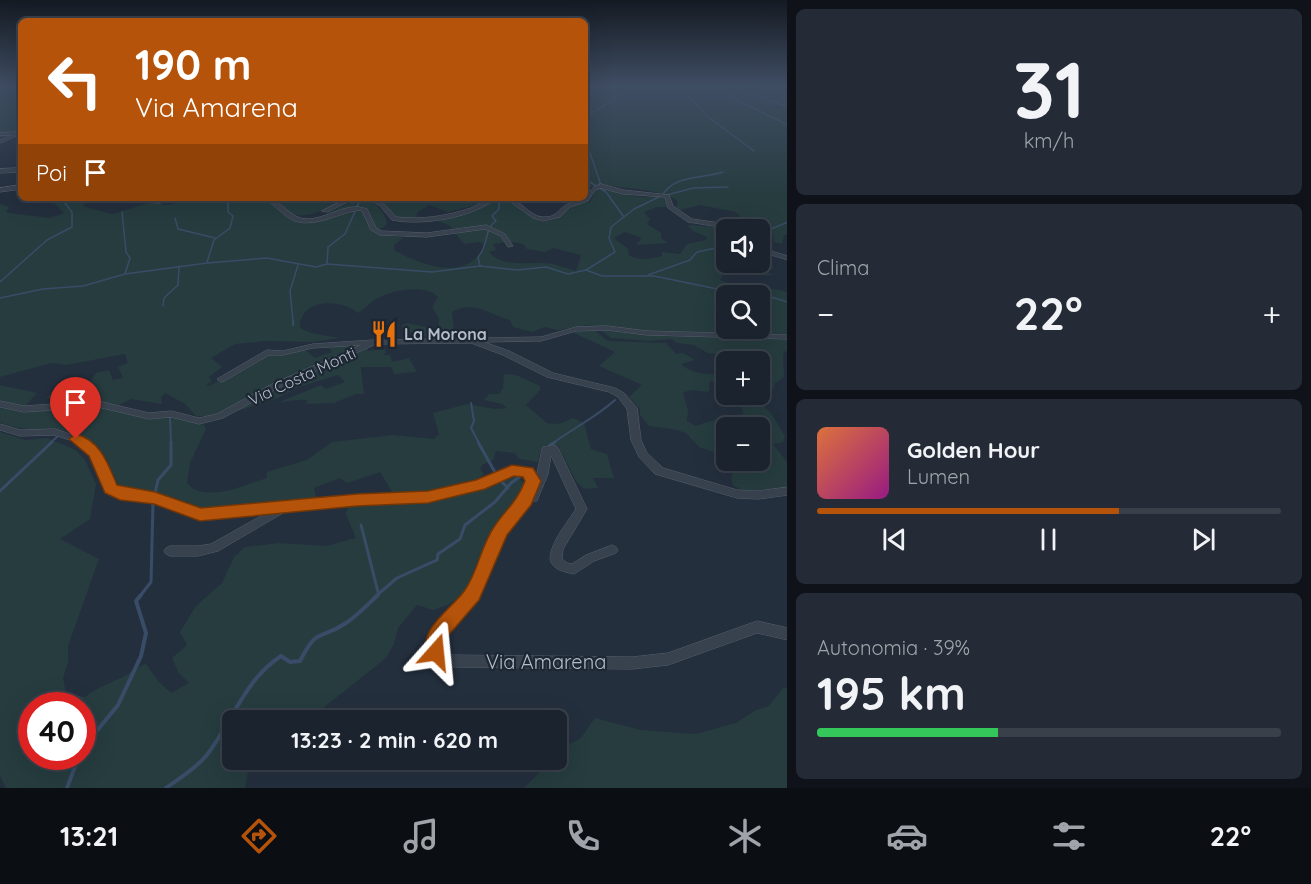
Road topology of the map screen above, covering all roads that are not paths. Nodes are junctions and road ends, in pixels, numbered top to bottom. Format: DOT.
graph roads {
  1 [pos="18,133"];
  2 [pos="0,134"];
  3 [pos="18,134"];
  4 [pos="0,142"];
  5 [pos="18,170"];
  6 [pos="0,171"];
  7 [pos="18,187"];
  8 [pos="0,190"];
  9 [pos="588,196"];
  10 [pos="272,201"];
  11 [pos="346,201"];
  12 [pos="375,201"];
  13 [pos="490,201"];
  14 [pos="512,201"];
  15 [pos="585,201"];
  16 [pos="288,215"];
  17 [pos="716,224"];
  18 [pos="510,246"];
  19 [pos="770,253"];
  20 [pos="787,258"];
  21 [pos="787,337"];
  22 [pos="470,341"];
  23 [pos="375,342"];
  24 [pos="221,379"];
  25 [pos="0,404"];
  26 [pos="0,427"];
  27 [pos="787,491"];
  28 [pos="289,506"];
  29 [pos="516,512"];
  30 [pos="612,550"];
  31 [pos="170,551"];
  32 [pos="787,634"];
  1 -- 2 [label="street"];
  3 -- 4 [label="street"];
  5 -- 6 [label="street"];
  7 -- 8 [label="street"];
  9 -- 17 [label="street"];
  10 -- 16 [label="street"];
  11 -- 16 [label="street"];
  12 -- 13 [label="street"];
  14 -- 15 [label="street"];
  16 -- 18 [label="street"];
  19 -- 20 [label="street"];
  21 -- 22 [label="street, Via Costa Monti"];
  22 -- 23 [label="street, Via Costa Monti"];
  22 -- 27 [label="street"];
  23 -- 24 [label="street"];
  23 -- 25 [label="street, Via Costa Monti"];
  26 -- 28 [label="street, Via Amarena"];
  28 -- 29 [label="street, Via Amarena"];
  28 -- 31 [label="street"];
  29 -- 30 [label="street"];
  29 -- 32 [label="street, Via Amarena"];
}
